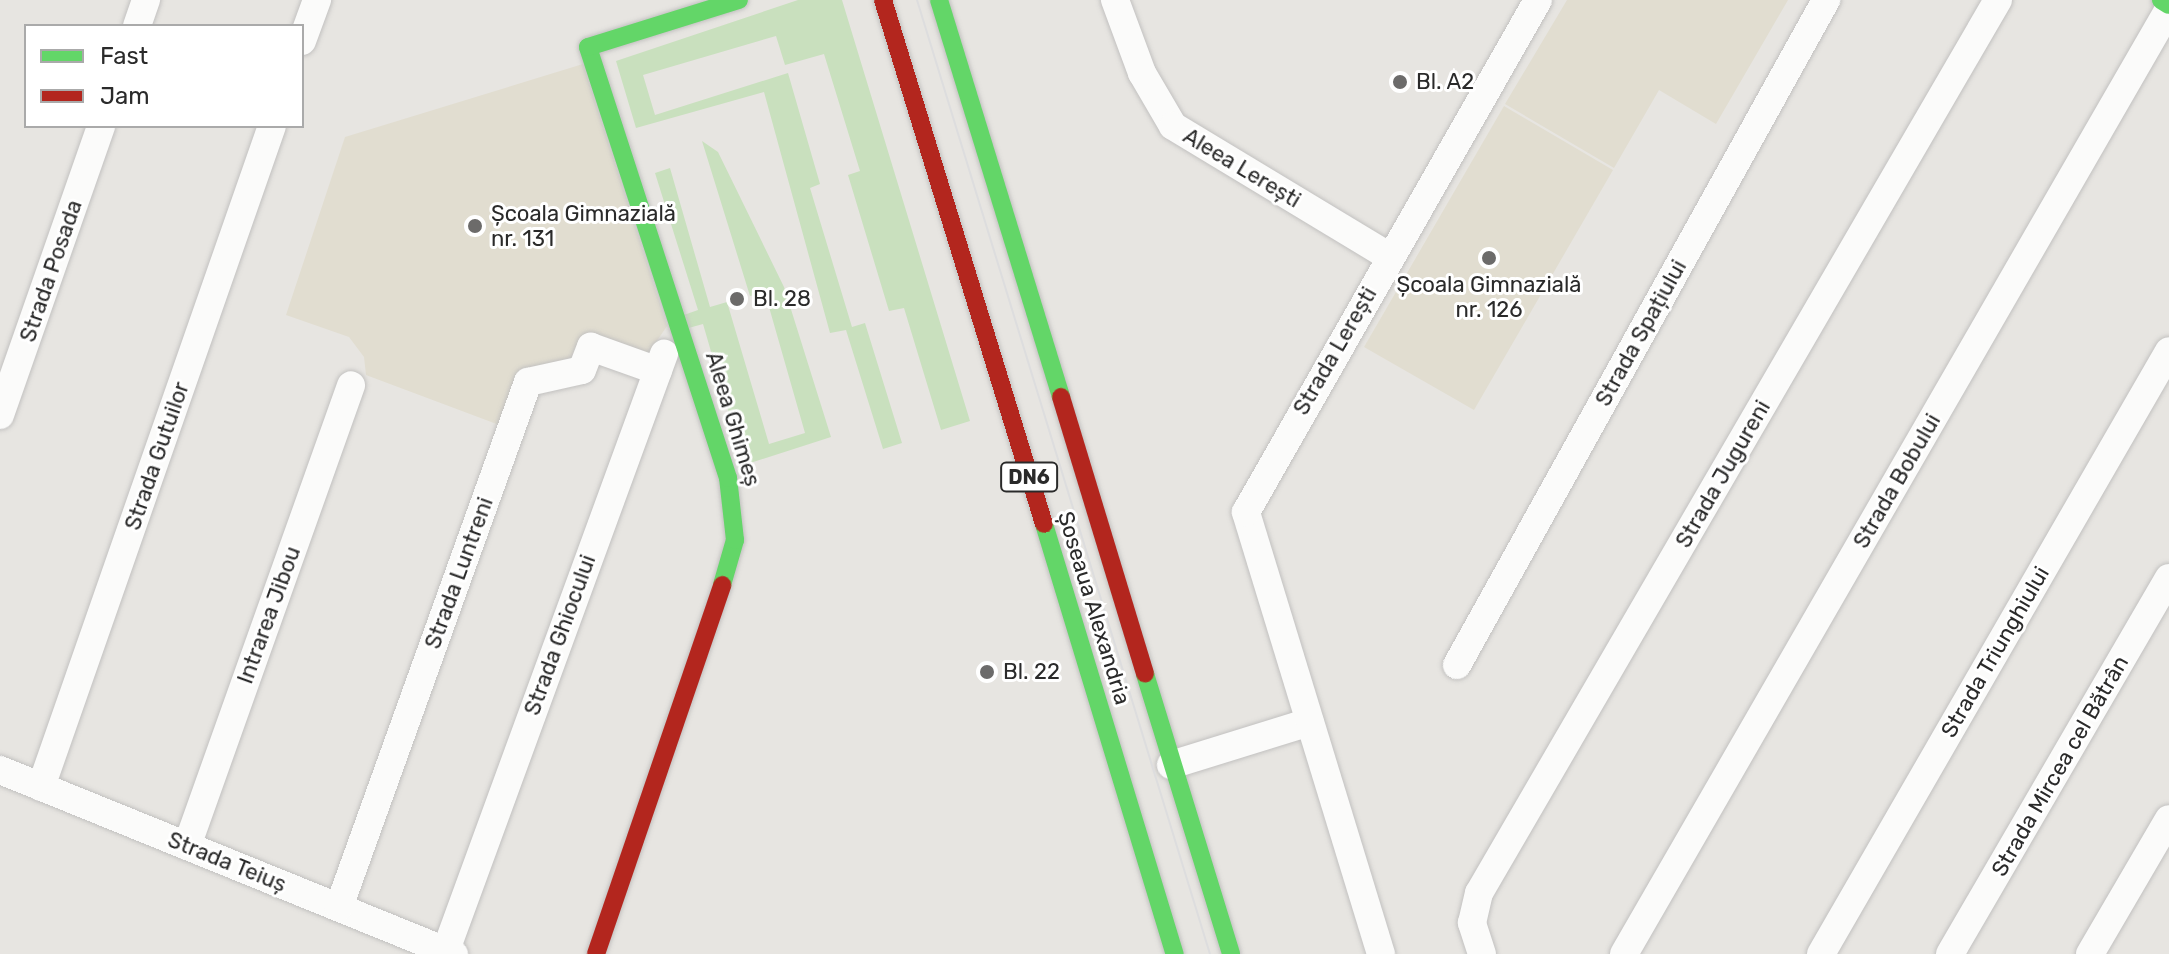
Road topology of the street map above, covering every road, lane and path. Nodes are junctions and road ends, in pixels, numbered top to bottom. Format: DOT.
graph roads {
  1 [pos="146,0"];
  2 [pos="317,0"];
  3 [pos="739,0"];
  4 [pos="883,0"];
  5 [pos="939,0"];
  6 [pos="1538,0"];
  7 [pos="1826,0"];
  8 [pos="1998,0"];
  9 [pos="2161,0"];
  10 [pos="1122,5"];
  11 [pos="2169,7"];
  12 [pos="138,24"];
  13 [pos="304,36"];
  14 [pos="100,128"];
  15 [pos="271,128"];
  16 [pos="1390,257"];
  17 [pos="677,320"];
  18 [pos="2169,351"];
  19 [pos="658,371"];
  20 [pos="351,385"];
  21 [pos="0,415"];
  22 [pos="2169,578"];
  23 [pos="1457,665"];
  24 [pos="1310,722"];
  25 [pos="1171,765"];
  26 [pos="3,780"];
  27 [pos="41,787"];
  28 [pos="2169,819"];
  29 [pos="187,846"];
  30 [pos="339,907"];
  31 [pos="398,944"];
  32 [pos="450,952"];
  33 [pos="596,954"];
  34 [pos="1175,954"];
  35 [pos="1231,954"];
  36 [pos="1381,954"];
  37 [pos="1482,954"];
  38 [pos="1624,954"];
  39 [pos="1821,954"];
  40 [pos="1950,954"];
  41 [pos="2090,954"];
  1 -- 12 [label="street"];
  2 -- 13 [label="street"];
  3 -- 17 [label="main road, Aleea Ghimeș"];
  4 -- 34 [label="main road, Șoseaua Alexandria / DN6"];
  5 -- 25 [label="main road, Șoseaua Alexandria / DN6"];
  6 -- 16 [label="street, Strada Lerești"];
  7 -- 23 [label="street, Strada Spațiului"];
  8 -- 37 [label="street, Strada Jugureni"];
  9 -- 11 [label="main road"];
  10 -- 16 [label="street, Aleea Lerești"];
  11 -- 38 [label="street, Strada Bobului"];
  14 -- 21 [label="street, Strada Posada"];
  15 -- 27 [label="street, Strada Gutuilor"];
  16 -- 24 [label="street, Strada Lerești"];
  17 -- 19 [label="street, Strada Ghiocului"];
  17 -- 33 [label="main road, Aleea Ghimeș"];
  18 -- 39 [label="street, Strada Triunghiului"];
  19 -- 30 [label="street, Strada Luntreni"];
  19 -- 32 [label="street, Strada Ghiocului"];
  20 -- 29 [label="street, Intrarea Jibou"];
  22 -- 40 [label="street, Strada Mircea cel Bătrân"];
  24 -- 25 [label="street"];
  24 -- 36 [label="street, Strada Lerești"];
  25 -- 35 [label="main road, Șoseaua Alexandria / DN6"];
  26 -- 27 [label="street, Strada Teiuș"];
  27 -- 29 [label="street, Strada Teiuș"];
  28 -- 41 [label="street"];
  29 -- 30 [label="street, Strada Teiuș"];
  30 -- 31 [label="street, Strada Teiuș"];
  31 -- 32 [label="street, Strada Teiuș"];
}
